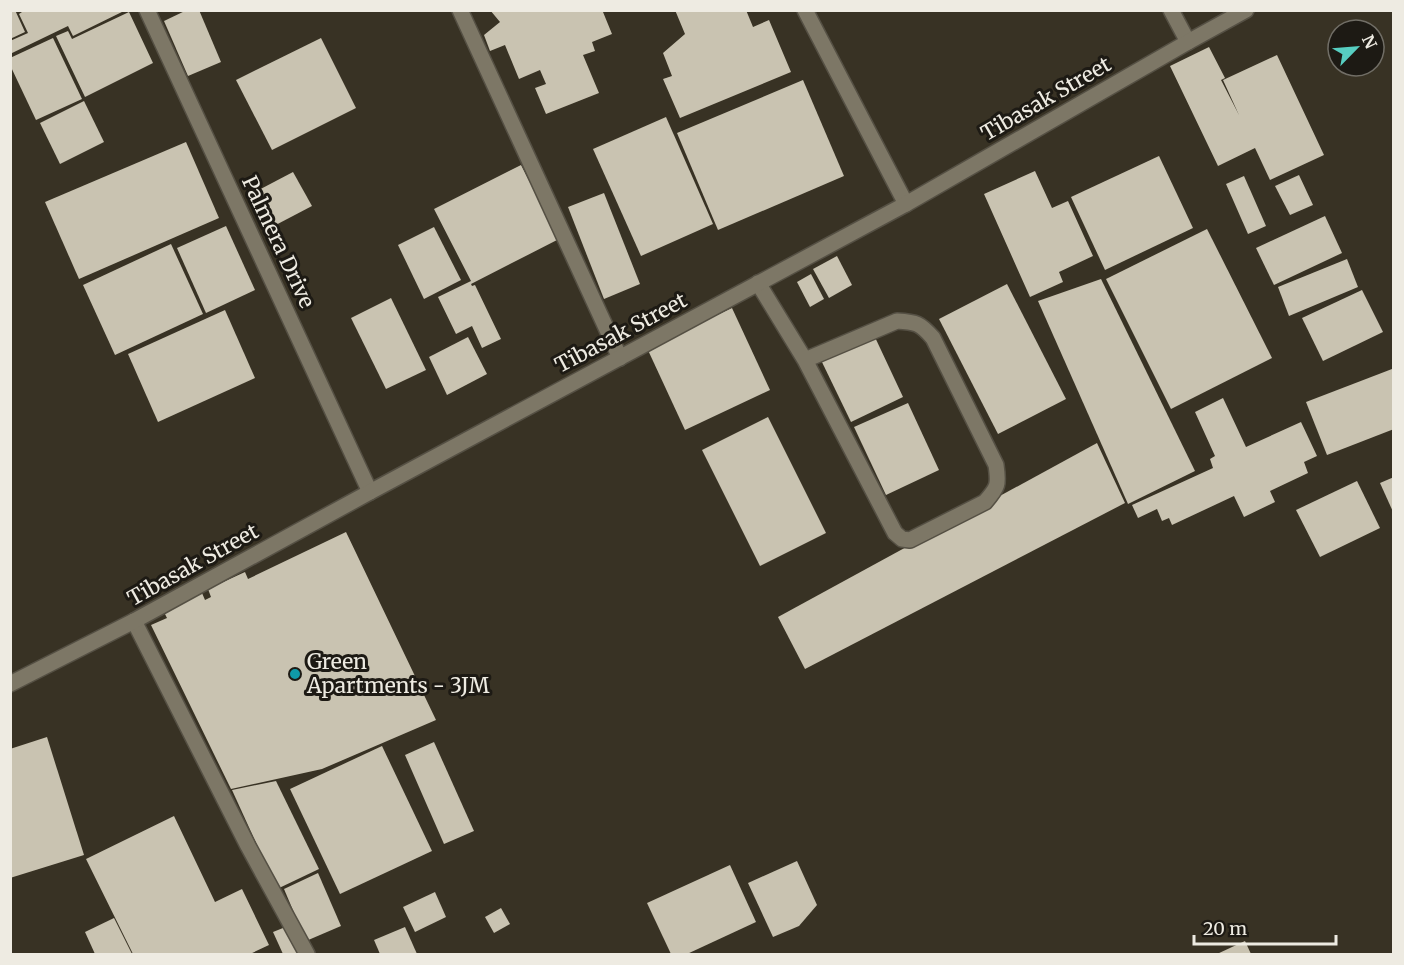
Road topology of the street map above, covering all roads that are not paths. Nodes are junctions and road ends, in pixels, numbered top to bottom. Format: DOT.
graph roads {
  1 [pos="147,10"];
  2 [pos="460,10"];
  3 [pos="805,10"];
  4 [pos="1171,10"];
  5 [pos="1246,10"];
  6 [pos="1188,42"];
  7 [pos="906,204"];
  8 [pos="758,283"];
  9 [pos="620,358"];
  10 [pos="805,360"];
  11 [pos="370,492"];
  12 [pos="134,621"];
  13 [pos="10,684"];
  14 [pos="307,954"];
  1 -- 11 [label="street, Palmera Drive"];
  2 -- 9 [label="street"];
  3 -- 7 [label="street"];
  4 -- 6 [label="street"];
  5 -- 6 [label="street, Tibasak Street"];
  6 -- 7 [label="street, Tibasak Street"];
  7 -- 8 [label="street, Tibasak Street"];
  8 -- 9 [label="street, Tibasak Street"];
  8 -- 10 [label="street"];
  9 -- 11 [label="street, Tibasak Street"];
  10 -- 10 [label="street"];
  11 -- 12 [label="street, Tibasak Street"];
  12 -- 13 [label="street, Tibasak Street"];
  12 -- 14 [label="street"];
}
